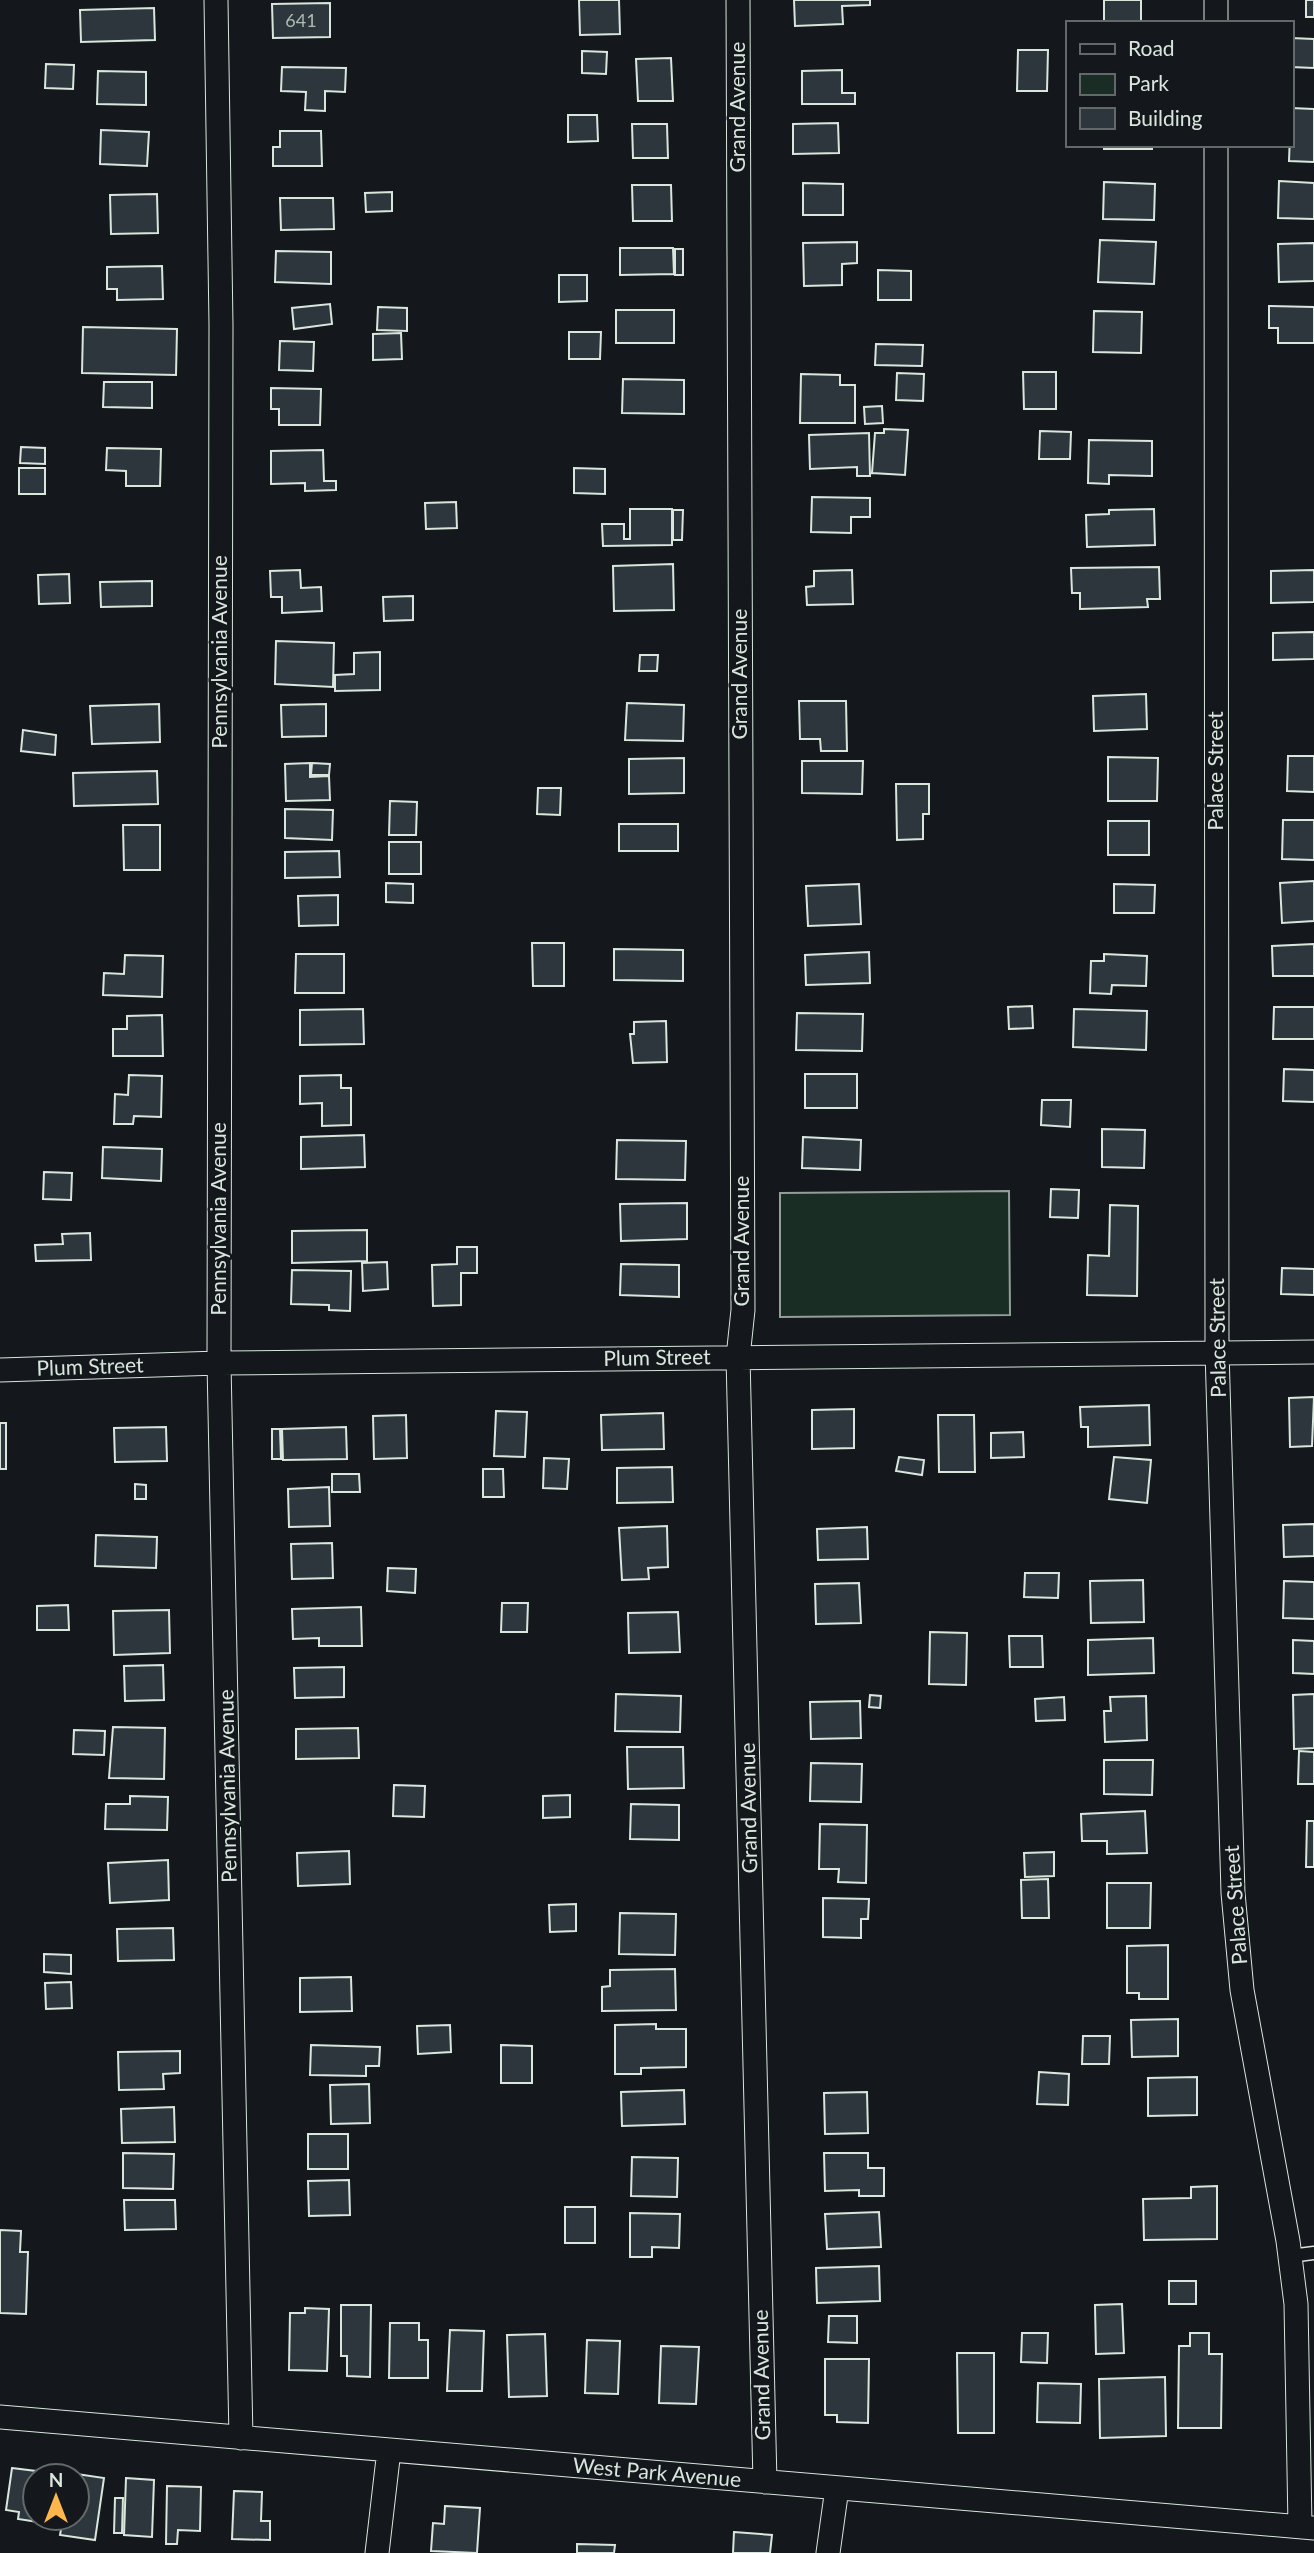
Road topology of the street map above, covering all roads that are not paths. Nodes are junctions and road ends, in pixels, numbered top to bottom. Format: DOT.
graph roads {
  1 [pos="216,0"];
  2 [pos="738,0"];
  3 [pos="1216,0"];
  4 [pos="1216,21"];
  5 [pos="1216,147"];
  6 [pos="1217,1352"];
  7 [pos="1314,1352"];
  8 [pos="738,1357"];
  9 [pos="219,1363"];
  10 [pos="0,1370"];
  11 [pos="1314,2253"];
  12 [pos="1290,2256"];
  13 [pos="0,2417"];
  14 [pos="241,2438"];
  15 [pos="389,2450"];
  16 [pos="765,2482"];
  17 [pos="837,2488"];
  18 [pos="1307,2527"];
  19 [pos="377,2553"];
  20 [pos="828,2553"];
  1 -- 9 [label="street, Pennsylvania Avenue"];
  2 -- 8 [label="street, Grand Avenue"];
  3 -- 4 [label="street"];
  5 -- 6 [label="street, Palace Street"];
  6 -- 7 [label="street, Plum Street"];
  6 -- 8 [label="street, Plum Street"];
  6 -- 12 [label="street, Palace Street"];
  8 -- 9 [label="street, Plum Street"];
  8 -- 16 [label="street, Grand Avenue"];
  9 -- 10 [label="street, Plum Street"];
  9 -- 14 [label="street, Pennsylvania Avenue"];
  11 -- 12 [label="lane"];
  12 -- 18 [label="street, Palace Street"];
  13 -- 14 [label="street, West Park Avenue"];
  14 -- 15 [label="street, West Park Avenue"];
  15 -- 16 [label="street, West Park Avenue"];
  15 -- 19 [label="street"];
  16 -- 17 [label="street, West Park Avenue"];
  17 -- 18 [label="street, West Park Avenue"];
  17 -- 20 [label="street"];
}
